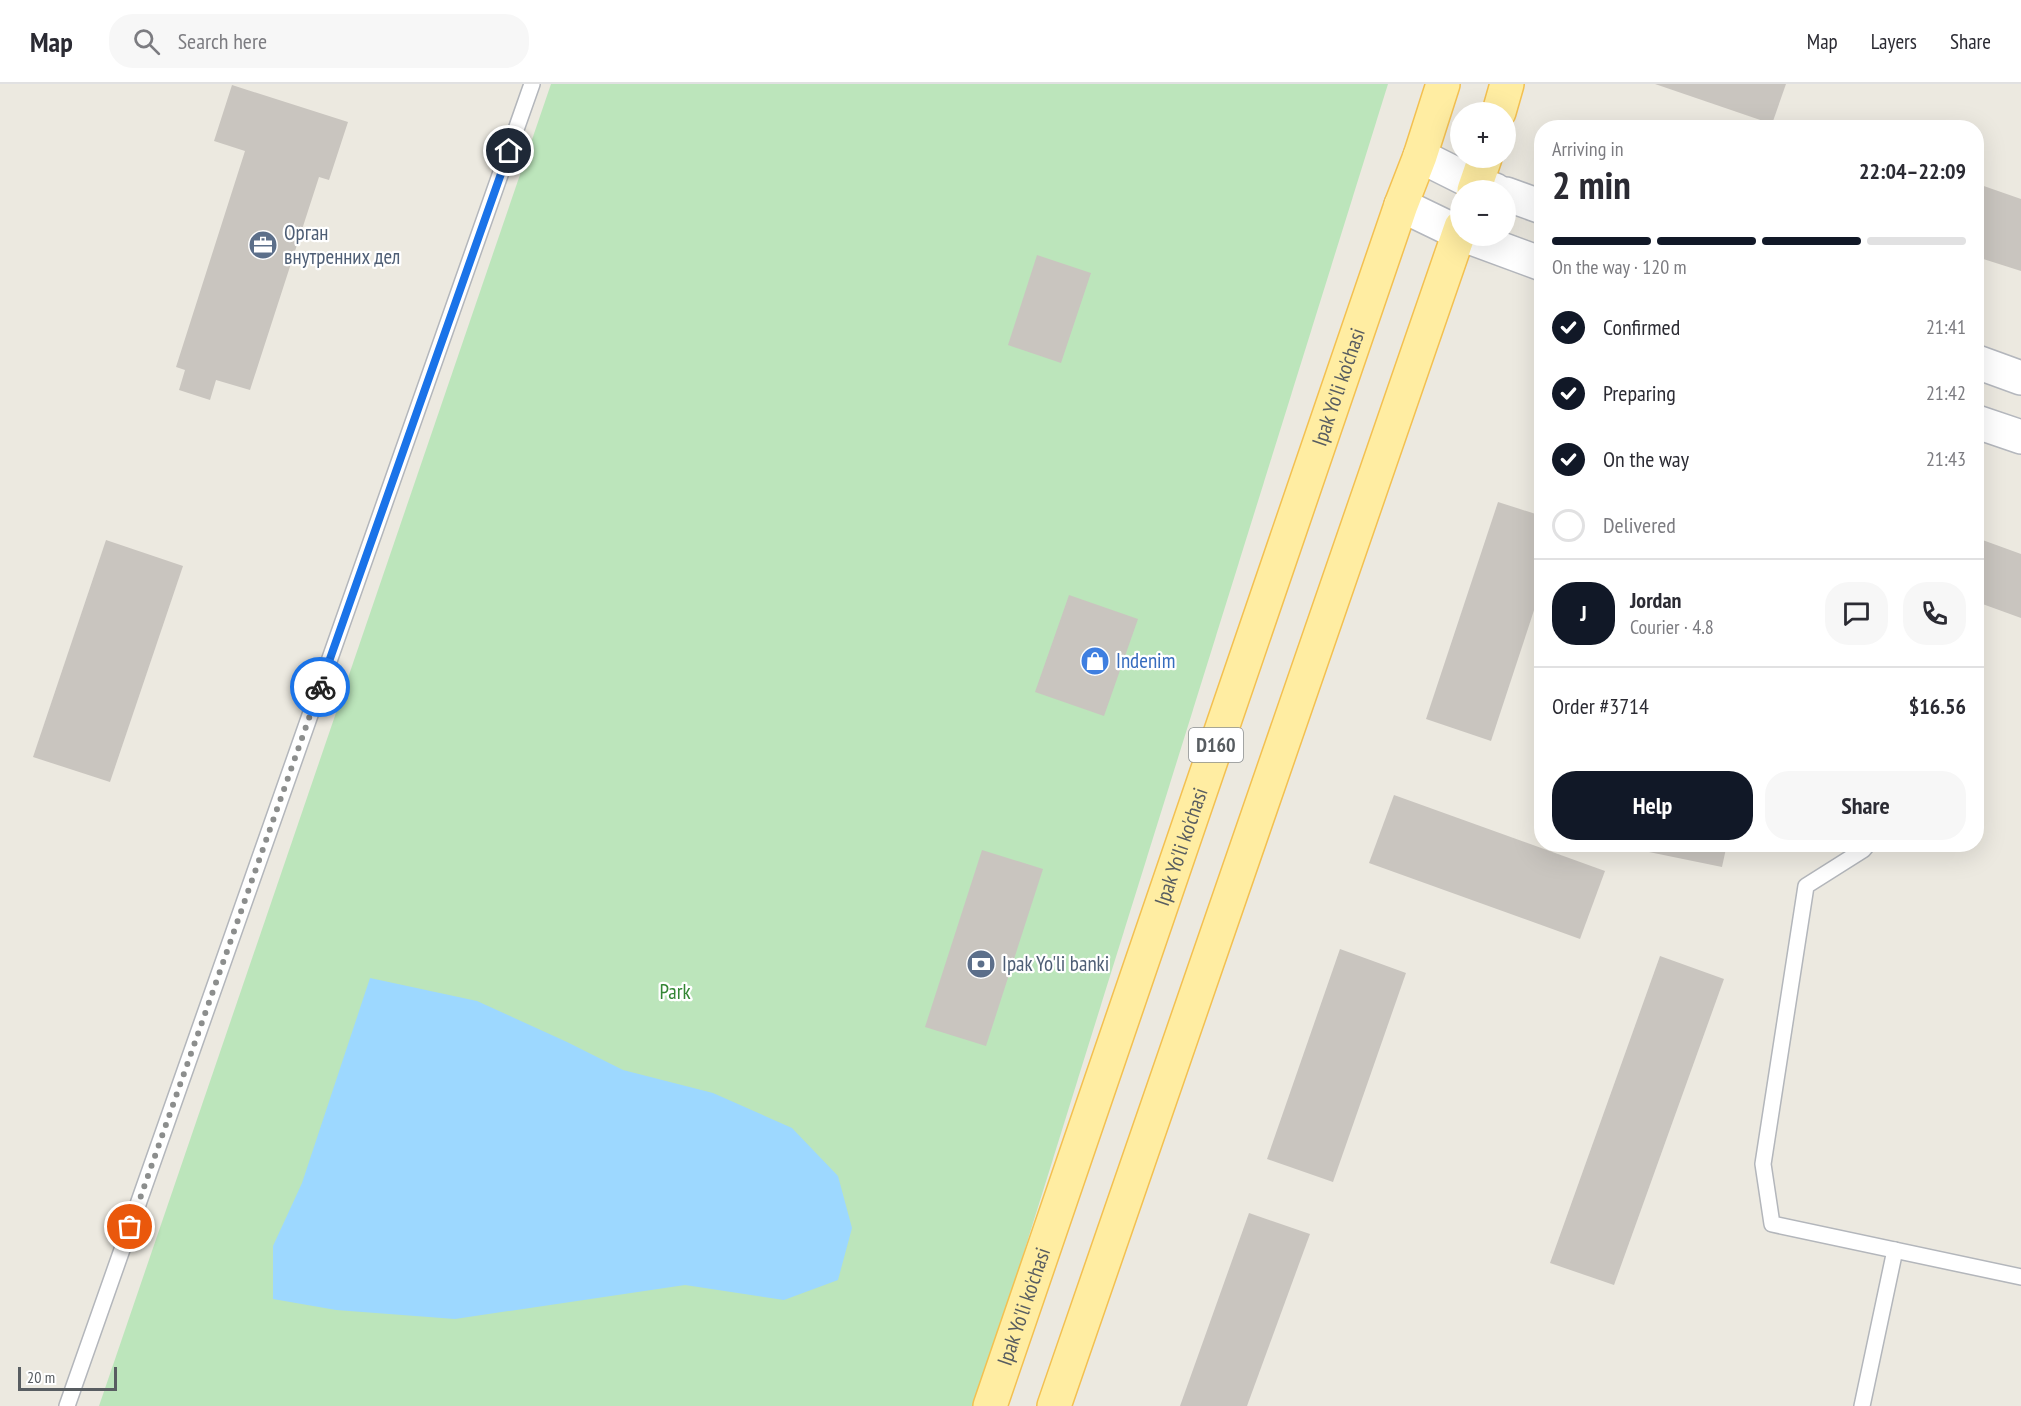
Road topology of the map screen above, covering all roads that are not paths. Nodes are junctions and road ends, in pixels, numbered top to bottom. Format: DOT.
graph roads {
  1 [pos="532,84"];
  2 [pos="1443,84"];
  3 [pos="1508,84"];
  4 [pos="1502,102"];
  5 [pos="1420,156"];
  6 [pos="1480,180"];
  7 [pos="1516,196"];
  8 [pos="1534,204"];
  9 [pos="1401,205"];
  10 [pos="1450,227"];
  11 [pos="1457,246"];
  12 [pos="1497,246"];
  13 [pos="1534,261"];
  14 [pos="1984,365"];
  15 [pos="2021,378"];
  16 [pos="1984,425"];
  17 [pos="2021,438"];
  18 [pos="1860,852"];
  19 [pos="1895,1250"];
  20 [pos="2021,1277"];
  21 [pos="67,1406"];
  22 [pos="990,1406"];
  23 [pos="1054,1406"];
  24 [pos="1862,1406"];
  1 -- 21 [label="lane"];
  2 -- 5 [label="main road, Ipak Yo'li ko'chasi / D160"];
  3 -- 4 [label="main road"];
  5 -- 6 [label="street"];
  5 -- 9 [label="main road, Ipak Yo'li ko'chasi / D160"];
  7 -- 8 [label="street"];
  9 -- 10 [label="street"];
  9 -- 22 [label="main road, Ipak Yo'li ko'chasi / D160"];
  11 -- 23 [label="main road, D160"];
  12 -- 13 [label="street"];
  14 -- 15 [label="street"];
  16 -- 17 [label="street"];
  18 -- 19 [label="lane"];
  19 -- 20 [label="lane"];
  19 -- 24 [label="lane"];
}
